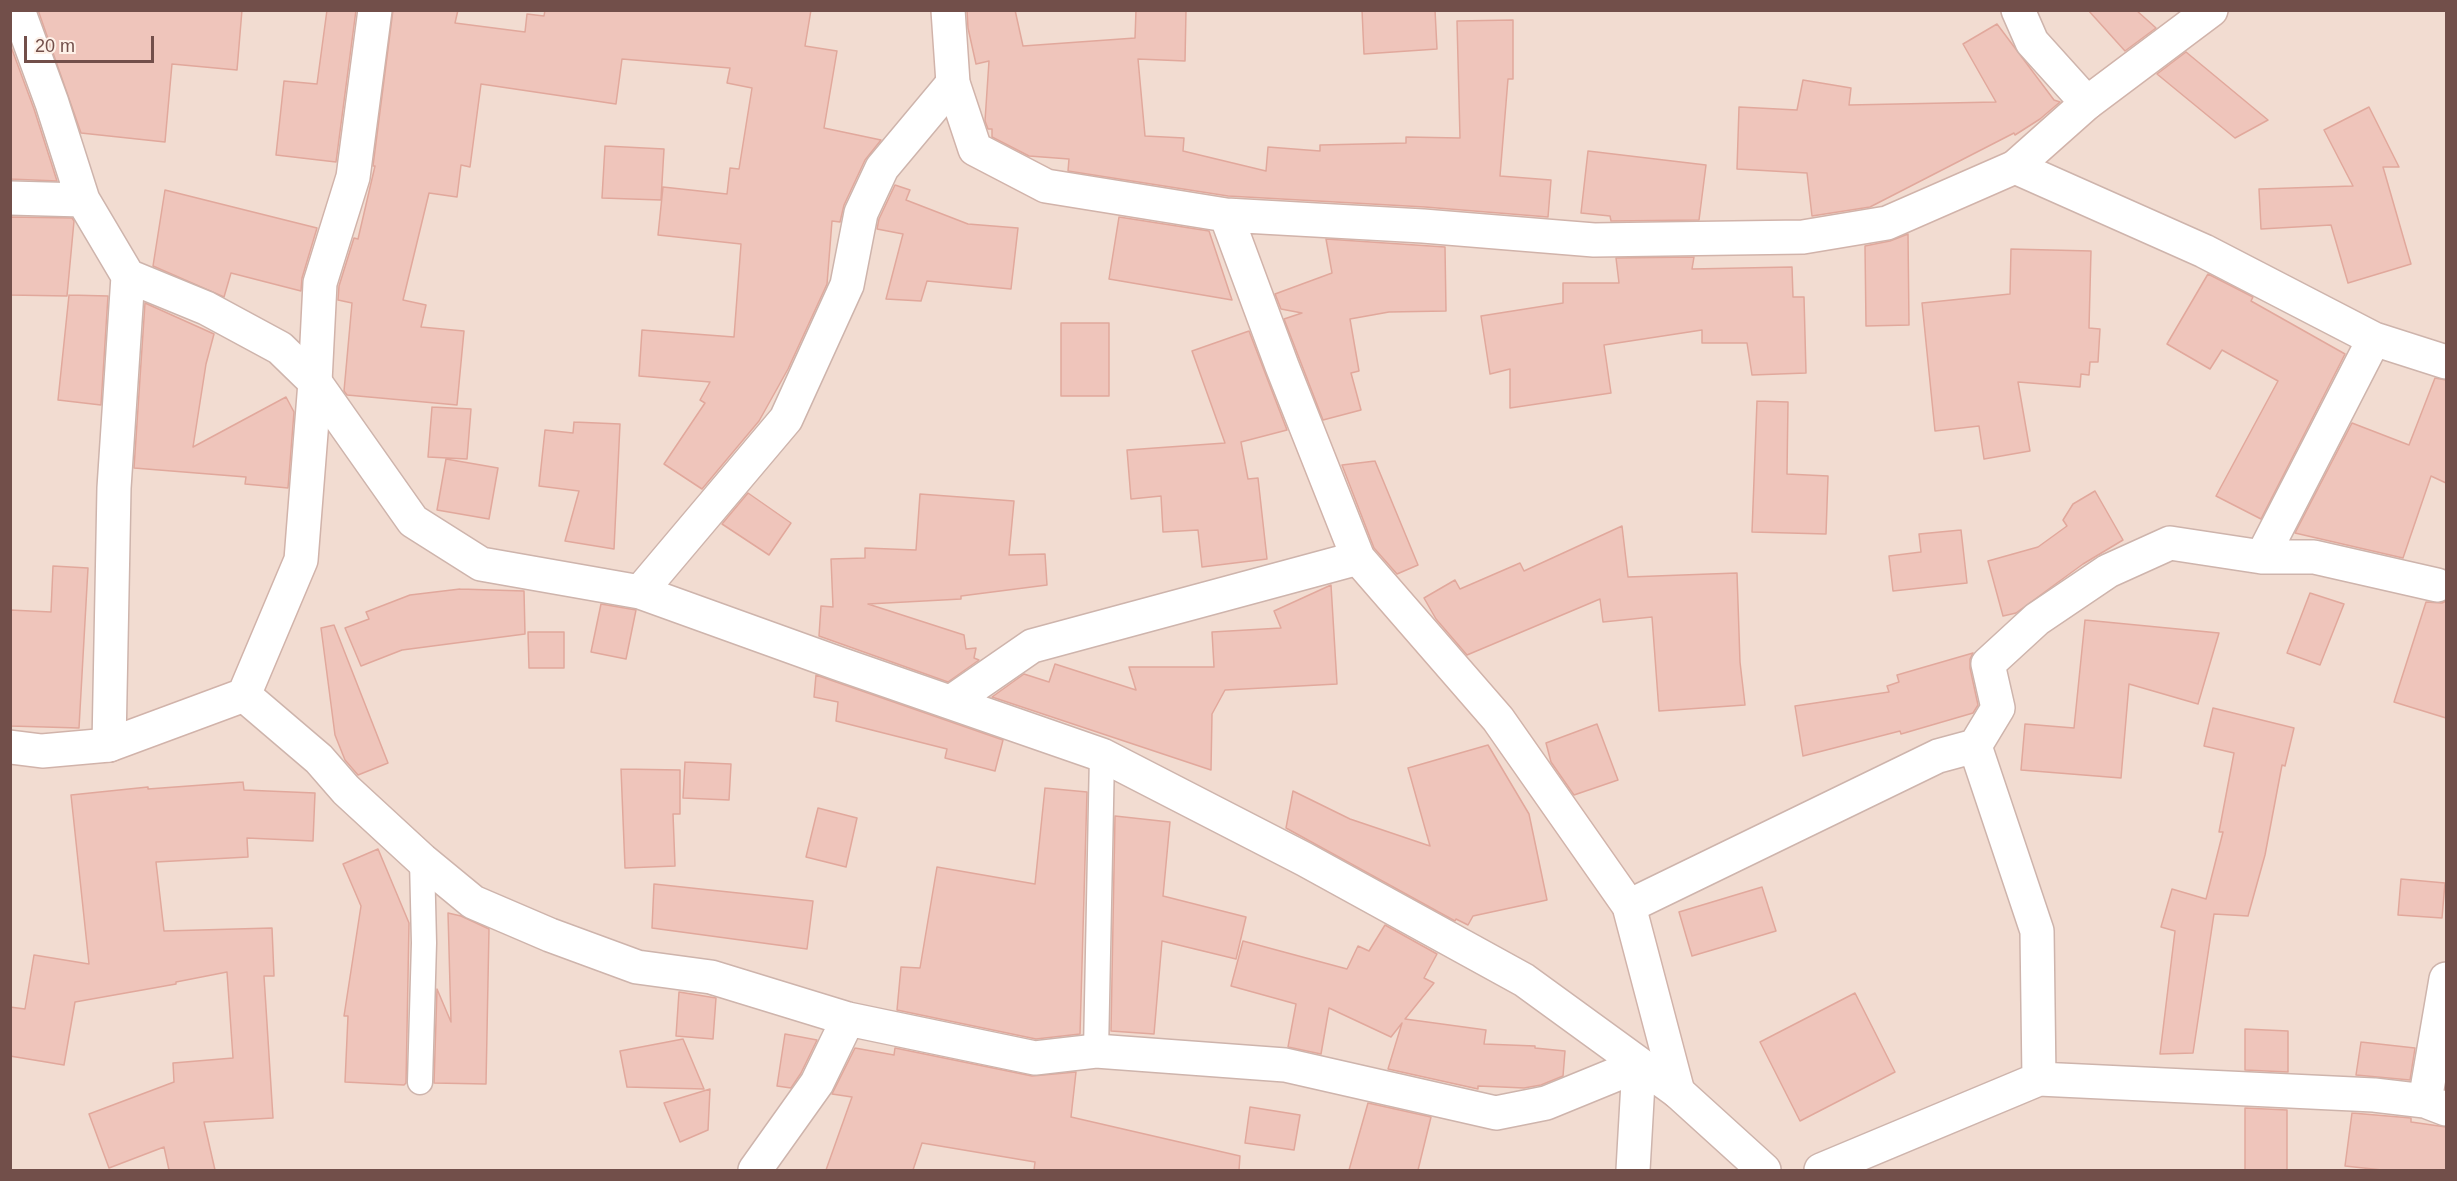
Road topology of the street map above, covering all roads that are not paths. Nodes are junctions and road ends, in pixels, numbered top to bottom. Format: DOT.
graph roads {
  1 [pos="18,10"];
  2 [pos="375,10"];
  3 [pos="948,10"];
  4 [pos="2018,10"];
  5 [pos="2211,10"];
  6 [pos="953,83"];
  7 [pos="2087,103"];
  8 [pos="2015,166"];
  9 [pos="10,198"];
  10 [pos="83,200"];
  11 [pos="1226,215"];
  12 [pos="128,276"];
  13 [pos="2374,339"];
  14 [pos="2446,362"];
  15 [pos="315,382"];
  16 [pos="2262,557"];
  17 [pos="1358,558"];
  18 [pos="2437,585"];
  19 [pos="640,592"];
  20 [pos="244,695"];
  21 [pos="951,702"];
  22 [pos="109,745"];
  23 [pos="1975,746"];
  24 [pos="10,747"];
  25 [pos="1102,755"];
  26 [pos="422,861"];
  27 [pos="1629,906"];
  28 [pos="2446,979"];
  29 [pos="848,1019"];
  30 [pos="1096,1051"];
  31 [pos="1639,1065"];
  32 [pos="2039,1079"];
  33 [pos="420,1082"];
  34 [pos="1677,1092"];
  35 [pos="2436,1105"];
  36 [pos="754,1170"];
  37 [pos="1632,1170"];
  38 [pos="1764,1170"];
  39 [pos="1821,1170"];
  1 -- 10 [label="street"];
  2 -- 15 [label="street"];
  3 -- 6 [label="street"];
  4 -- 7 [label="street"];
  5 -- 7 [label="street"];
  6 -- 11 [label="street"];
  6 -- 19 [label="street"];
  7 -- 8 [label="street"];
  8 -- 11 [label="street"];
  8 -- 13 [label="street"];
  9 -- 10 [label="street"];
  10 -- 12 [label="street"];
  11 -- 17 [label="street"];
  12 -- 15 [label="street"];
  12 -- 22 [label="street"];
  13 -- 14 [label="street"];
  13 -- 16 [label="street"];
  15 -- 19 [label="street"];
  15 -- 20 [label="street"];
  16 -- 18 [label="street"];
  16 -- 23 [label="street"];
  17 -- 21 [label="street"];
  17 -- 27 [label="street"];
  19 -- 21 [label="street"];
  20 -- 22 [label="street"];
  20 -- 26 [label="street"];
  21 -- 25 [label="street"];
  22 -- 24 [label="street"];
  23 -- 27 [label="street"];
  23 -- 32 [label="street"];
  25 -- 30 [label="lane"];
  25 -- 31 [label="street"];
  26 -- 29 [label="street"];
  26 -- 33 [label="lane"];
  27 -- 34 [label="street"];
  28 -- 35 [label="street"];
  29 -- 30 [label="street"];
  29 -- 36 [label="street"];
  30 -- 31 [label="street"];
  31 -- 34 [label="street"];
  31 -- 37 [label="street"];
  32 -- 35 [label="street"];
  32 -- 39 [label="street"];
  34 -- 38 [label="street"];
}
